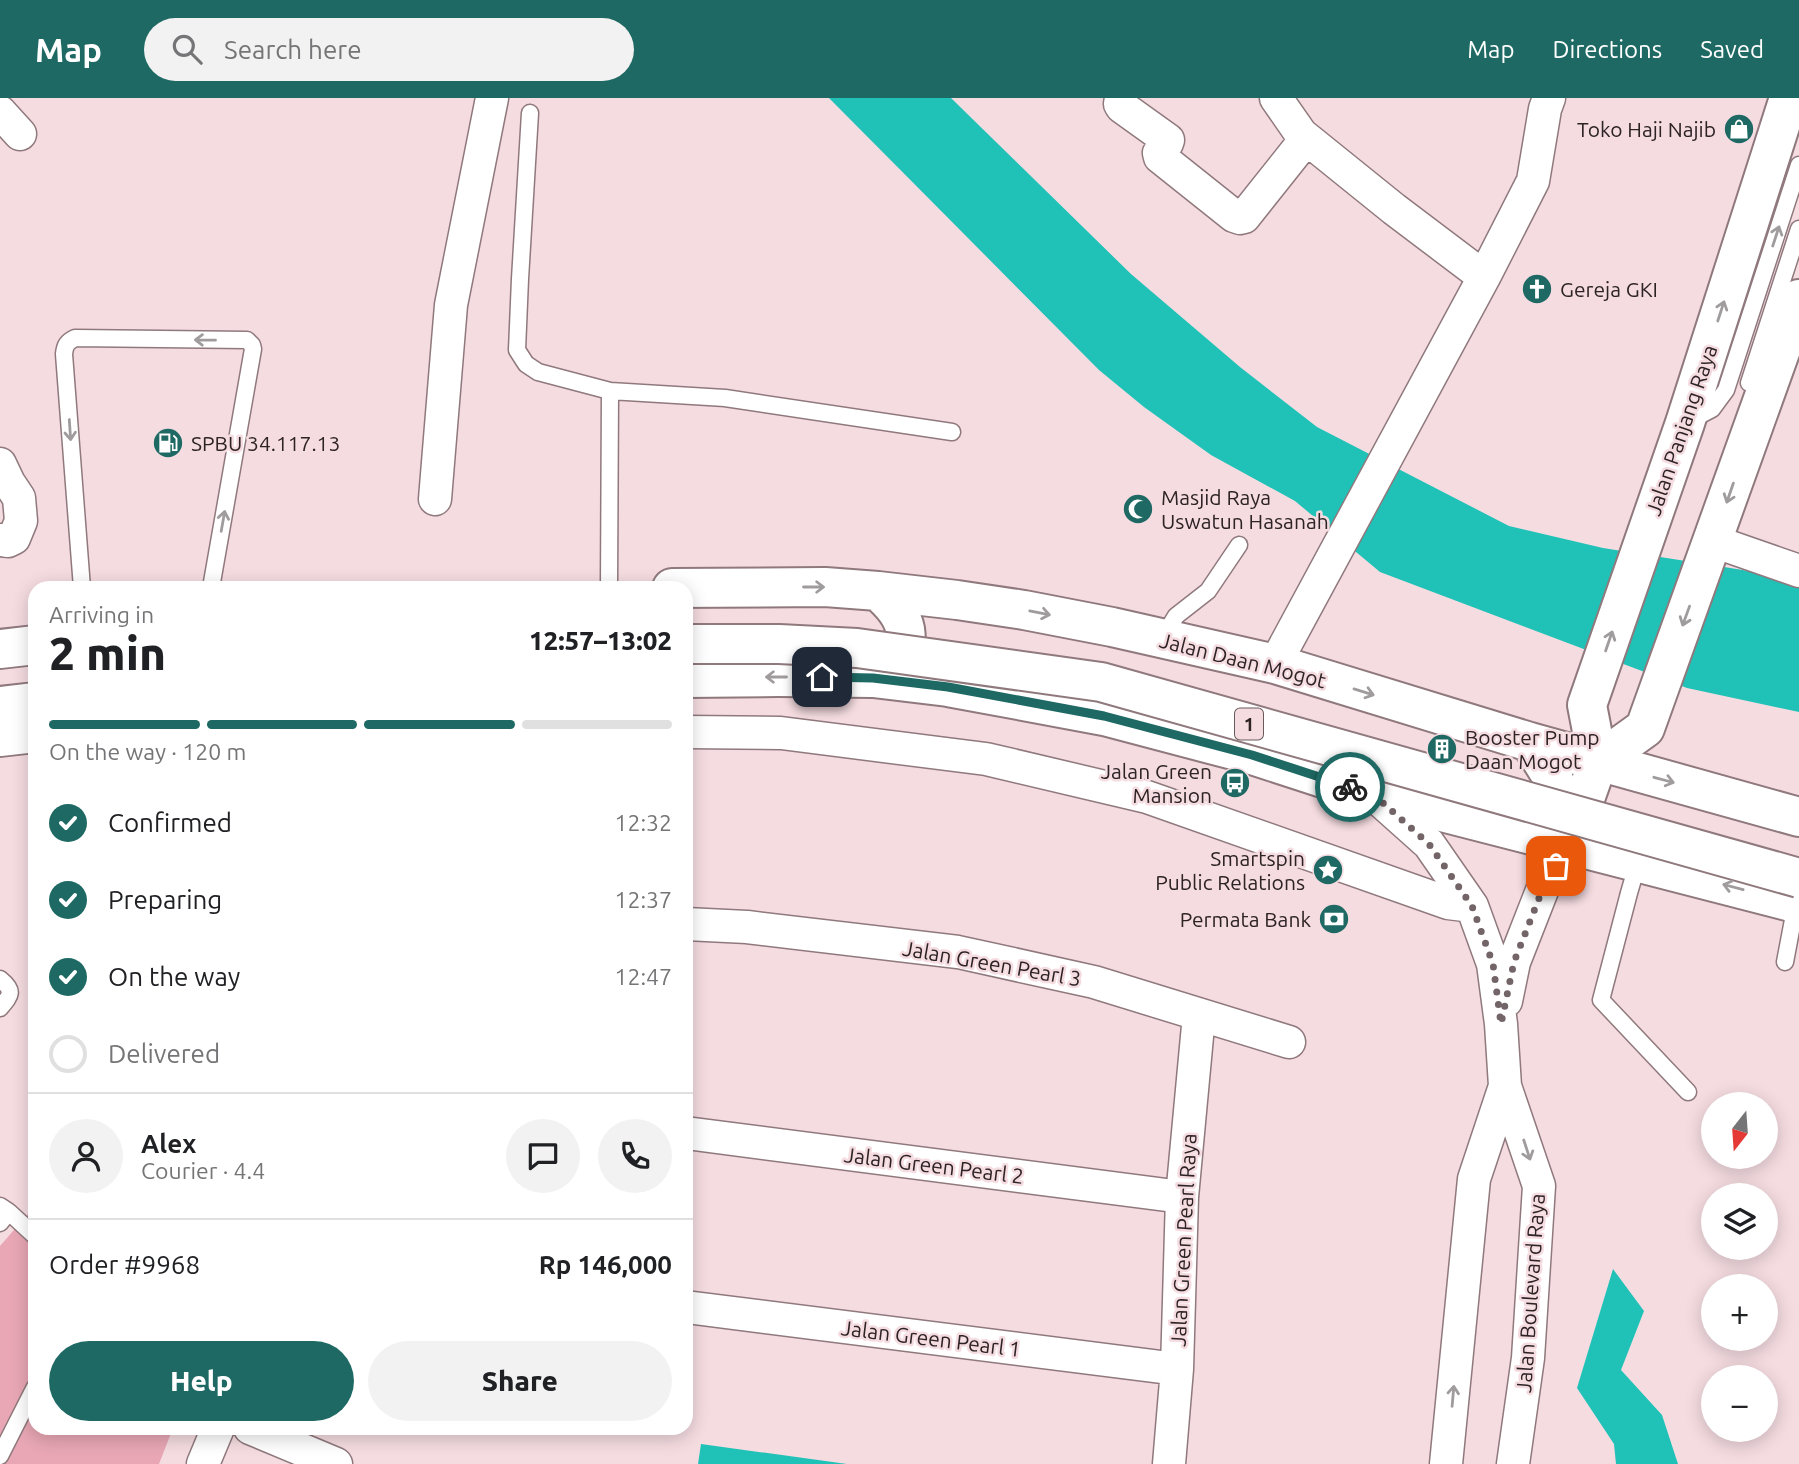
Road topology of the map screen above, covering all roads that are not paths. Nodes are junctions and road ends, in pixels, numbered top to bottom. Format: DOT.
graph roads {
  1 [pos="492,98"];
  2 [pos="1121,98"];
  3 [pos="1276,98"];
  4 [pos="1549,98"];
  5 [pos="1788,98"];
  6 [pos="530,113"];
  7 [pos="1306,139"];
  8 [pos="1799,165"];
  9 [pos="1799,229"];
  10 [pos="1484,277"];
  11 [pos="1799,299"];
  12 [pos="610,391"];
  13 [pos="1747,411"];
  14 [pos="1685,423"];
  15 [pos="952,432"];
  16 [pos="0,464"];
  17 [pos="435,499"];
  18 [pos="0,540"];
  19 [pos="1239,545"];
  20 [pos="1711,547"];
  21 [pos="1799,571"];
  22 [pos="81,581"];
  23 [pos="213,581"];
  24 [pos="609,581"];
  25 [pos="878,591"];
  26 [pos="957,600"];
  27 [pos="693,603"];
  28 [pos="693,607"];
  29 [pos="1162,639"];
  30 [pos="693,644"];
  31 [pos="28,646"];
  32 [pos="0,649"];
  33 [pos="1275,664"];
  34 [pos="693,678"];
  35 [pos="873,678"];
  36 [pos="28,680"];
  37 [pos="0,683"];
  38 [pos="948,687"];
  39 [pos="28,703"];
  40 [pos="0,706"];
  41 [pos="693,732"];
  42 [pos="28,734"];
  43 [pos="0,737"];
  44 [pos="1530,742"];
  45 [pos="1598,762"];
  46 [pos="1373,794"];
  47 [pos="1799,817"];
  48 [pos="1569,844"];
  49 [pos="1799,854"];
  50 [pos="1638,862"];
  51 [pos="1798,895"];
  52 [pos="1472,906"];
  53 [pos="693,924"];
  54 [pos="1785,962"];
  55 [pos="0,979"];
  56 [pos="0,1008"];
  57 [pos="1199,1015"];
  58 [pos="1501,1024"];
  59 [pos="1289,1042"];
  60 [pos="1506,1086"];
  61 [pos="1688,1092"];
  62 [pos="693,1134"];
  63 [pos="1182,1197"];
  64 [pos="3,1214"];
  65 [pos="28,1231"];
  66 [pos="693,1308"];
  67 [pos="1177,1369"];
  68 [pos="28,1401"];
  69 [pos="215,1435"];
  70 [pos="267,1435"];
  71 [pos="0,1456"];
  72 [pos="203,1464"];
  73 [pos="336,1464"];
  74 [pos="1169,1464"];
  75 [pos="1447,1464"];
  76 [pos="1513,1464"];
  1 -- 17 [label="street"];
  2 -- 7 [label="street"];
  3 -- 7 [label="street"];
  4 -- 10 [label="street"];
  14 -- 5 [label="main road, Jalan Panjang Raya, one-way"];
  6 -- 12 [label="lane"];
  7 -- 10 [label="street"];
  14 -- 8 [label="lane, one-way"];
  9 -- 13 [label="lane"];
  10 -- 33 [label="street"];
  11 -- 13 [label="main road"];
  12 -- 15 [label="lane"];
  12 -- 24 [label="lane"];
  13 -- 20 [label="main road, one-way"];
  45 -- 14 [label="main road, Jalan Panjang Raya, one-way"];
  16 -- 18 [label="street"];
  19 -- 29 [label="lane"];
  20 -- 21 [label="street"];
  20 -- 45 [label="main road, one-way"];
  23 -- 22 [label="lane, one-way"];
  25 -- 26 [label="main road, Jalan Daan Mogot / 1"];
  27 -- 25 [label="main road, Jalan Daan Mogot / 1, one-way"];
  25 -- 35 [label="main road"];
  26 -- 29 [label="main road, Jalan Daan Mogot / 1, one-way"];
  26 -- 38 [label="main road"];
  28 -- 49 [label="main road, Jalan Daan Mogot / 1"];
  29 -- 33 [label="main road, Jalan Daan Mogot / 1"];
  30 -- 51 [label="main road, 1, bridge"];
  31 -- 32 [label="main road"];
  33 -- 44 [label="main road, Jalan Daan Mogot / 1, one-way"];
  35 -- 34 [label="main road, 1, one-way"];
  35 -- 38 [label="main road, 1"];
  36 -- 37 [label="main road"];
  38 -- 46 [label="main road, 1"];
  39 -- 40 [label="main road"];
  41 -- 52 [label="street"];
  42 -- 43 [label="main road"];
  44 -- 45 [label="main road, Jalan Daan Mogot / 1"];
  44 -- 48 [label="main road"];
  45 -- 47 [label="main road, Jalan Daan Mogot / 1, one-way"];
  45 -- 48 [label="main road"];
  46 -- 48 [label="main road, 1"];
  46 -- 52 [label="street, Jalan Boulevard Raya"];
  48 -- 50 [label="main road, 1"];
  48 -- 58 [label="street, Jalan Boulevard Raya"];
  51 -- 50 [label="main road, 1, one-way"];
  50 -- 61 [label="lane"];
  51 -- 54 [label="lane"];
  52 -- 58 [label="street, Jalan Boulevard Raya"];
  53 -- 57 [label="street, Jalan Green Pearl 3"];
  55 -- 56 [label="lane"];
  57 -- 59 [label="street, Jalan Green Pearl 3"];
  57 -- 63 [label="street, Jalan Green Pearl Raya"];
  58 -- 60 [label="street, Jalan Boulevard Raya"];
  75 -- 60 [label="street, Jalan Boulevard Raya, one-way"];
  60 -- 76 [label="street, Jalan Boulevard Raya, one-way"];
  62 -- 63 [label="street, Jalan Green Pearl 2"];
  63 -- 67 [label="street, Jalan Green Pearl Raya"];
  64 -- 65 [label="lane"];
  66 -- 67 [label="street, Jalan Green Pearl 1"];
  67 -- 74 [label="street, Jalan Green Pearl Raya"];
  68 -- 71 [label="lane"];
  69 -- 72 [label="street"];
  70 -- 73 [label="street"];
}
